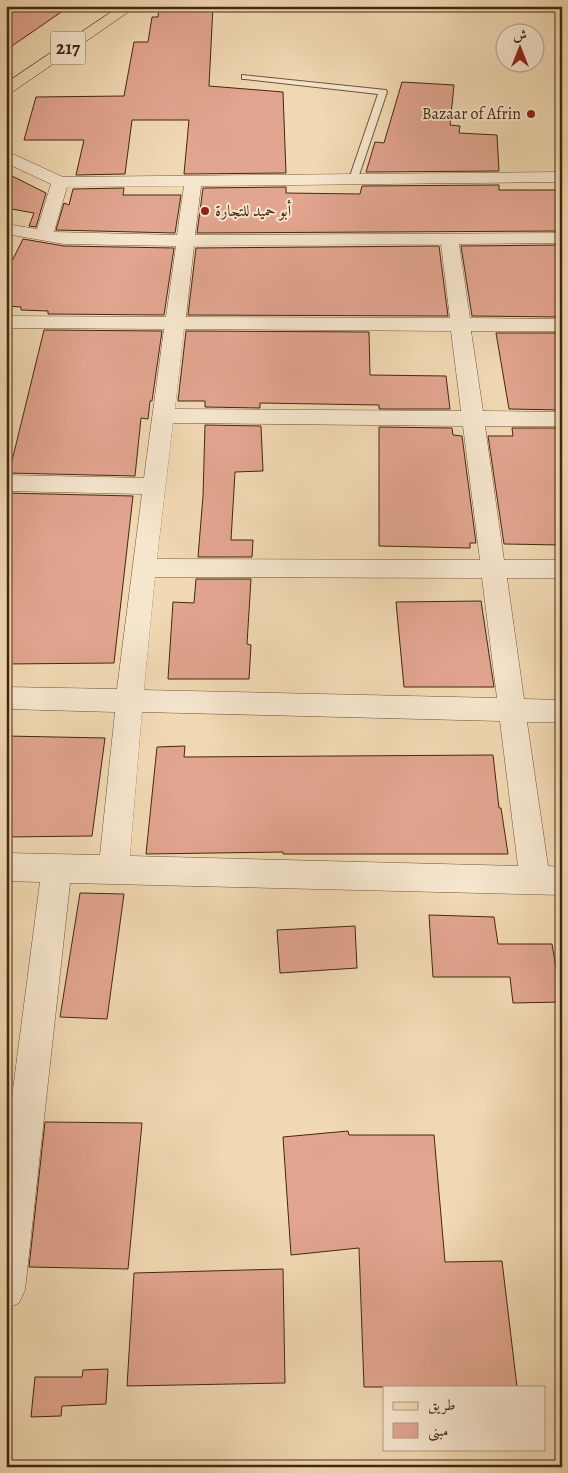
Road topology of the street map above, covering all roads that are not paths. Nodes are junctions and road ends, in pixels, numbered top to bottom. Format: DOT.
graph roads {
  1 [pos="130,6"];
  2 [pos="245,77"];
  3 [pos="6,90"];
  4 [pos="6,156"];
  5 [pos="562,177"];
  6 [pos="354,179"];
  7 [pos="193,181"];
  8 [pos="60,182"];
  9 [pos="6,229"];
  10 [pos="44,236"];
  11 [pos="449,238"];
  12 [pos="562,238"];
  13 [pos="186,241"];
  14 [pos="175,323"];
  15 [pos="460,324"];
  16 [pos="562,325"];
  17 [pos="8,328"];
  18 [pos="162,416"];
  19 [pos="473,419"];
  20 [pos="562,419"];
  21 [pos="6,483"];
  22 [pos="154,486"];
  23 [pos="144,568"];
  24 [pos="562,569"];
  25 [pos="493,570"];
  26 [pos="6,698"];
  27 [pos="129,702"];
  28 [pos="513,710"];
  29 [pos="562,711"];
  30 [pos="6,867"];
  31 [pos="57,868"];
  32 [pos="114,870"];
  33 [pos="548,881"];
  34 [pos="6,1290"];
  1 -- 3 [label="main road, 217"];
  2 -- 6 [label="lane"];
  4 -- 8 [label="street"];
  5 -- 6 [label="street"];
  6 -- 7 [label="street"];
  7 -- 8 [label="street"];
  7 -- 13 [label="street"];
  8 -- 10 [label="street"];
  9 -- 10 [label="street"];
  10 -- 13 [label="street"];
  11 -- 12 [label="street"];
  11 -- 13 [label="street"];
  11 -- 15 [label="street"];
  13 -- 14 [label="street"];
  14 -- 15 [label="street"];
  14 -- 17 [label="street"];
  14 -- 18 [label="street"];
  15 -- 16 [label="street"];
  15 -- 19 [label="street"];
  18 -- 19 [label="street"];
  18 -- 22 [label="street"];
  19 -- 20 [label="street"];
  19 -- 25 [label="street"];
  21 -- 22 [label="street"];
  22 -- 23 [label="street"];
  23 -- 25 [label="street"];
  23 -- 27 [label="street"];
  24 -- 25 [label="street"];
  25 -- 28 [label="street"];
  26 -- 27 [label="street"];
  27 -- 28 [label="street"];
  27 -- 32 [label="street"];
  28 -- 29 [label="street"];
  28 -- 33 [label="street"];
  30 -- 31 [label="street"];
  31 -- 32 [label="street"];
  31 -- 34 [label="street"];
  32 -- 33 [label="street"];
}
